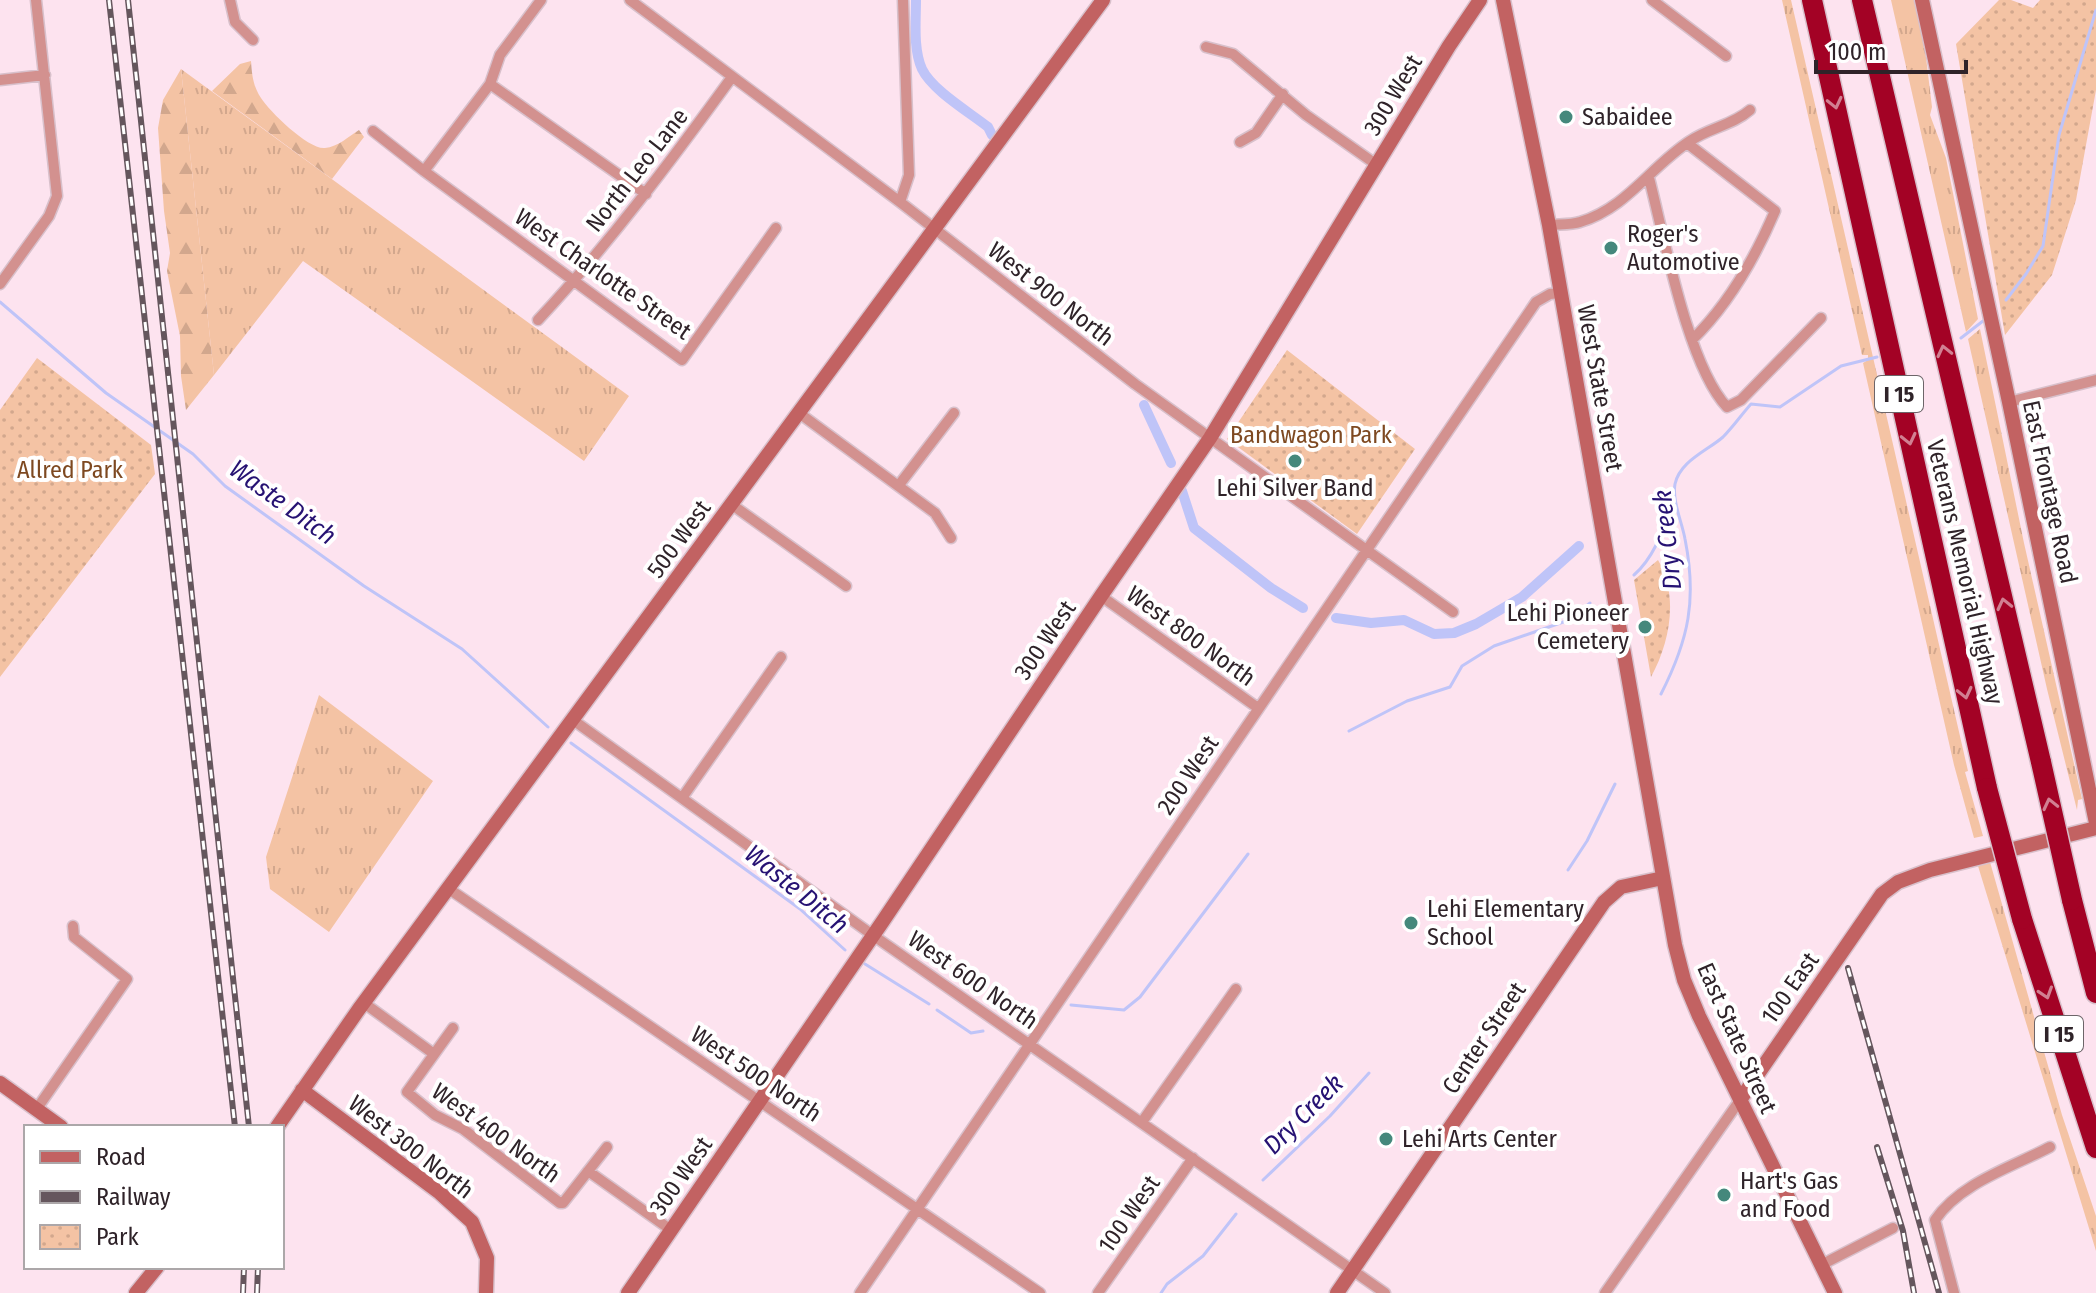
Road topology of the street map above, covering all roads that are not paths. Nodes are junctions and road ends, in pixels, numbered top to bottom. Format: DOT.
graph roads {
  1 [pos="36,0"];
  2 [pos="541,0"];
  3 [pos="630,0"];
  4 [pos="903,0"];
  5 [pos="1103,0"];
  6 [pos="1480,0"];
  7 [pos="1503,0"];
  8 [pos="1652,0"];
  9 [pos="1812,0"];
  10 [pos="1862,0"];
  11 [pos="1922,0"];
  12 [pos="230,3"];
  13 [pos="253,40"];
  14 [pos="1206,47"];
  15 [pos="1726,56"];
  16 [pos="45,75"];
  17 [pos="732,77"];
  18 [pos="0,80"];
  19 [pos="490,84"];
  20 [pos="1283,94"];
  21 [pos="1750,110"];
  22 [pos="373,131"];
  23 [pos="1240,142"];
  24 [pos="1687,143"];
  25 [pos="1377,165"];
  26 [pos="424,171"];
  27 [pos="1649,178"];
  28 [pos="646,194"];
  29 [pos="900,202"];
  30 [pos="1549,225"];
  31 [pos="776,228"];
  32 [pos="935,229"];
  33 [pos="575,280"];
  34 [pos="0,284"];
  35 [pos="1561,293"];
  36 [pos="1821,318"];
  37 [pos="538,320"];
  38 [pos="1692,340"];
  39 [pos="2096,380"];
  40 [pos="2009,402"];
  41 [pos="799,413"];
  42 [pos="954,413"];
  43 [pos="1210,438"];
  44 [pos="899,485"];
  45 [pos="731,504"];
  46 [pos="951,538"];
  47 [pos="1366,551"];
  48 [pos="846,586"];
  49 [pos="1101,596"];
  50 [pos="1453,612"];
  51 [pos="781,657"];
  52 [pos="1258,708"];
  53 [pos="573,720"];
  54 [pos="1647,784"];
  55 [pos="682,798"];
  56 [pos="2096,825"];
  57 [pos="1663,878"];
  58 [pos="449,889"];
  59 [pos="73,926"];
  60 [pos="874,936"];
  61 [pos="1236,989"];
  62 [pos="2096,993"];
  63 [pos="364,1003"];
  64 [pos="453,1028"];
  65 [pos="1030,1045"];
  66 [pos="434,1054"];
  67 [pos="0,1083"];
  68 [pos="302,1090"];
  69 [pos="1740,1100"];
  70 [pos="760,1101"];
  71 [pos="291,1105"];
  72 [pos="36,1110"];
  73 [pos="1142,1122"];
  74 [pos="58,1125"];
  75 [pos="271,1125"];
  76 [pos="278,1125"];
  77 [pos="607,1147"];
  78 [pos="2050,1147"];
  79 [pos="2096,1148"];
  80 [pos="1193,1158"];
  81 [pos="588,1171"];
  82 [pos="917,1208"];
  83 [pos="1893,1228"];
  84 [pos="671,1230"];
  85 [pos="1821,1265"];
  86 [pos="155,1269"];
  87 [pos="1353,1270"];
  88 [pos="1834,1292"];
  89 [pos="136,1293"];
  90 [pos="486,1293"];
  91 [pos="628,1293"];
  92 [pos="860,1293"];
  93 [pos="1040,1293"];
  94 [pos="1098,1293"];
  95 [pos="1337,1293"];
  96 [pos="1385,1293"];
  97 [pos="1605,1293"];
  98 [pos="1954,1293"];
  1 -- 16 [label="street"];
  2 -- 19 [label="street"];
  3 -- 17 [label="street, West 900 North"];
  4 -- 29 [label="street"];
  5 -- 32 [label="street, 500 West"];
  6 -- 25 [label="street, 300 West"];
  7 -- 30 [label="street, West State Street"];
  8 -- 15 [label="street"];
  9 -- 79 [label="highway, Veterans Memorial Highway / I 15, one-way, bridge"];
  62 -- 10 [label="highway, Veterans Memorial Highway / I 15, one-way, bridge"];
  11 -- 40 [label="street, East Frontage Road"];
  12 -- 13 [label="street"];
  14 -- 20 [label="street"];
  16 -- 18 [label="street"];
  16 -- 34 [label="street"];
  17 -- 28 [label="street, North Leo Lane"];
  17 -- 29 [label="street, West 900 North"];
  19 -- 26 [label="street"];
  19 -- 28 [label="street"];
  20 -- 23 [label="street"];
  20 -- 25 [label="street"];
  21 -- 24 [label="street"];
  22 -- 26 [label="street, West Charlotte Street"];
  24 -- 27 [label="street"];
  24 -- 38 [label="street"];
  25 -- 43 [label="street, 300 West"];
  26 -- 33 [label="street, West Charlotte Street"];
  27 -- 30 [label="street"];
  27 -- 38 [label="street"];
  28 -- 33 [label="street, North Leo Lane"];
  29 -- 32 [label="street, West 900 North"];
  30 -- 35 [label="street, West State Street"];
  31 -- 33 [label="street, West Charlotte Street"];
  32 -- 41 [label="street, 500 West"];
  32 -- 43 [label="street, West 900 North"];
  33 -- 37 [label="street, North Leo Lane"];
  35 -- 47 [label="street, 200 West"];
  35 -- 54 [label="street, West State Street"];
  36 -- 38 [label="street"];
  39 -- 40 [label="street"];
  40 -- 56 [label="street, East Frontage Road"];
  41 -- 44 [label="street"];
  41 -- 45 [label="street, 500 West"];
  42 -- 44 [label="street"];
  43 -- 47 [label="street, West 900 North"];
  43 -- 49 [label="street, 300 West"];
  44 -- 46 [label="street"];
  45 -- 48 [label="street"];
  45 -- 53 [label="street, 500 West"];
  47 -- 50 [label="street, West 900 North"];
  47 -- 52 [label="street, 200 West"];
  49 -- 52 [label="street, West 800 North"];
  49 -- 60 [label="street, 300 West"];
  51 -- 55 [label="street"];
  52 -- 65 [label="street, 200 West"];
  53 -- 55 [label="street, West 600 North"];
  53 -- 58 [label="street, 500 West"];
  54 -- 57 [label="street, East State Street"];
  55 -- 60 [label="street, West 600 North"];
  56 -- 69 [label="street, 100 East"];
  57 -- 69 [label="street, East State Street"];
  57 -- 87 [label="street, Center Street"];
  58 -- 63 [label="street, 500 West"];
  58 -- 70 [label="street, West 500 North"];
  59 -- 72 [label="street"];
  60 -- 65 [label="street, West 600 North"];
  60 -- 70 [label="street, 300 West"];
  61 -- 73 [label="street"];
  63 -- 66 [label="street"];
  63 -- 68 [label="street, 500 West"];
  64 -- 66 [label="street"];
  65 -- 73 [label="street, West 600 North"];
  65 -- 82 [label="street, 200 West"];
  66 -- 81 [label="street, West 400 North"];
  67 -- 72 [label="street"];
  68 -- 71 [label="street, 500 West"];
  68 -- 90 [label="street, West 300 North"];
  69 -- 85 [label="street, East State Street"];
  69 -- 97 [label="street, 100 East"];
  70 -- 82 [label="street, West 500 North"];
  70 -- 84 [label="street, 300 West"];
  71 -- 75 [label="street, 500 West"];
  71 -- 76 [label="street, 500 West"];
  72 -- 74 [label="street"];
  73 -- 80 [label="street, West 600 North"];
  77 -- 81 [label="street"];
  78 -- 98 [label="street"];
  80 -- 87 [label="street, West 600 North"];
  80 -- 94 [label="street, 100 West"];
  81 -- 84 [label="street"];
  82 -- 92 [label="street, 200 West"];
  82 -- 93 [label="street, West 500 North"];
  83 -- 85 [label="street"];
  84 -- 91 [label="street, 300 West"];
  85 -- 88 [label="street, East State Street"];
  86 -- 89 [label="street"];
  87 -- 95 [label="street, Center Street"];
  87 -- 96 [label="street, West 600 North"];
}
